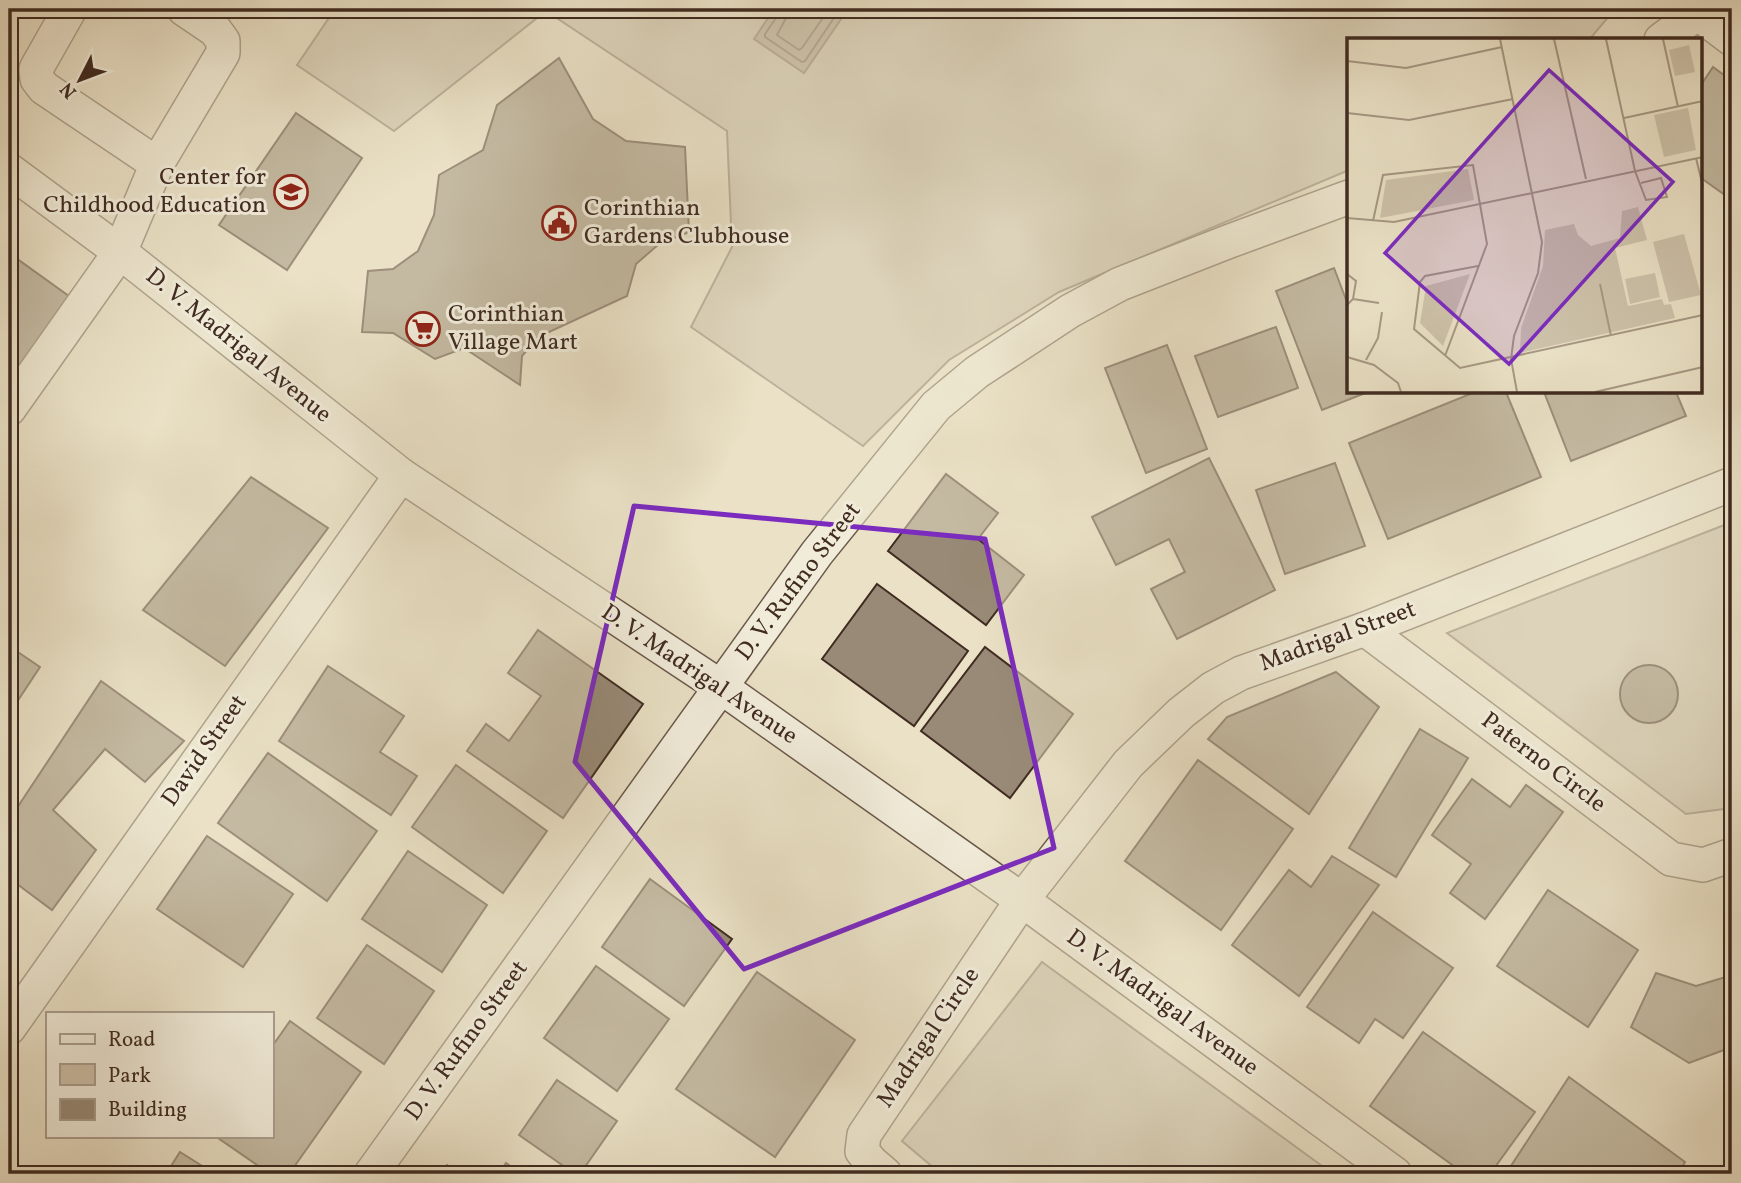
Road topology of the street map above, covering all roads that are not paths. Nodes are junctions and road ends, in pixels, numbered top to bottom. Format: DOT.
graph roads {
  1 [pos="70,9"];
  2 [pos="184,9"];
  3 [pos="1698,10"];
  4 [pos="1663,38"];
  5 [pos="1732,39"];
  6 [pos="157,164"];
  7 [pos="9,170"];
  8 [pos="1347,198"];
  9 [pos="120,252"];
  10 [pos="9,409"];
  11 [pos="401,475"];
  12 [pos="1732,484"];
  13 [pos="1365,629"];
  14 [pos="720,687"];
  15 [pos="1732,855"];
  16 [pos="1022,900"];
  17 [pos="9,1028"];
  18 [pos="371,1174"];
  19 [pos="886,1174"];
  20 [pos="1395,1174"];
  1 -- 6 [label="street"];
  2 -- 6 [label="street"];
  3 -- 4 [label="street"];
  3 -- 5 [label="street"];
  6 -- 9 [label="street"];
  7 -- 9 [label="street, D. V. Madrigal Avenue"];
  8 -- 14 [label="street, D. V. Rufino Street"];
  9 -- 10 [label="street"];
  9 -- 11 [label="street, D. V. Madrigal Avenue"];
  11 -- 14 [label="street, D. V. Madrigal Avenue"];
  11 -- 17 [label="street, David Street"];
  12 -- 13 [label="street, Madrigal Street"];
  13 -- 15 [label="street, Paterno Circle"];
  13 -- 16 [label="street, Madrigal Street"];
  14 -- 16 [label="street, D. V. Madrigal Avenue"];
  14 -- 18 [label="street, D. V. Rufino Street"];
  16 -- 19 [label="street, Madrigal Circle"];
  16 -- 20 [label="street, D. V. Madrigal Avenue"];
}
